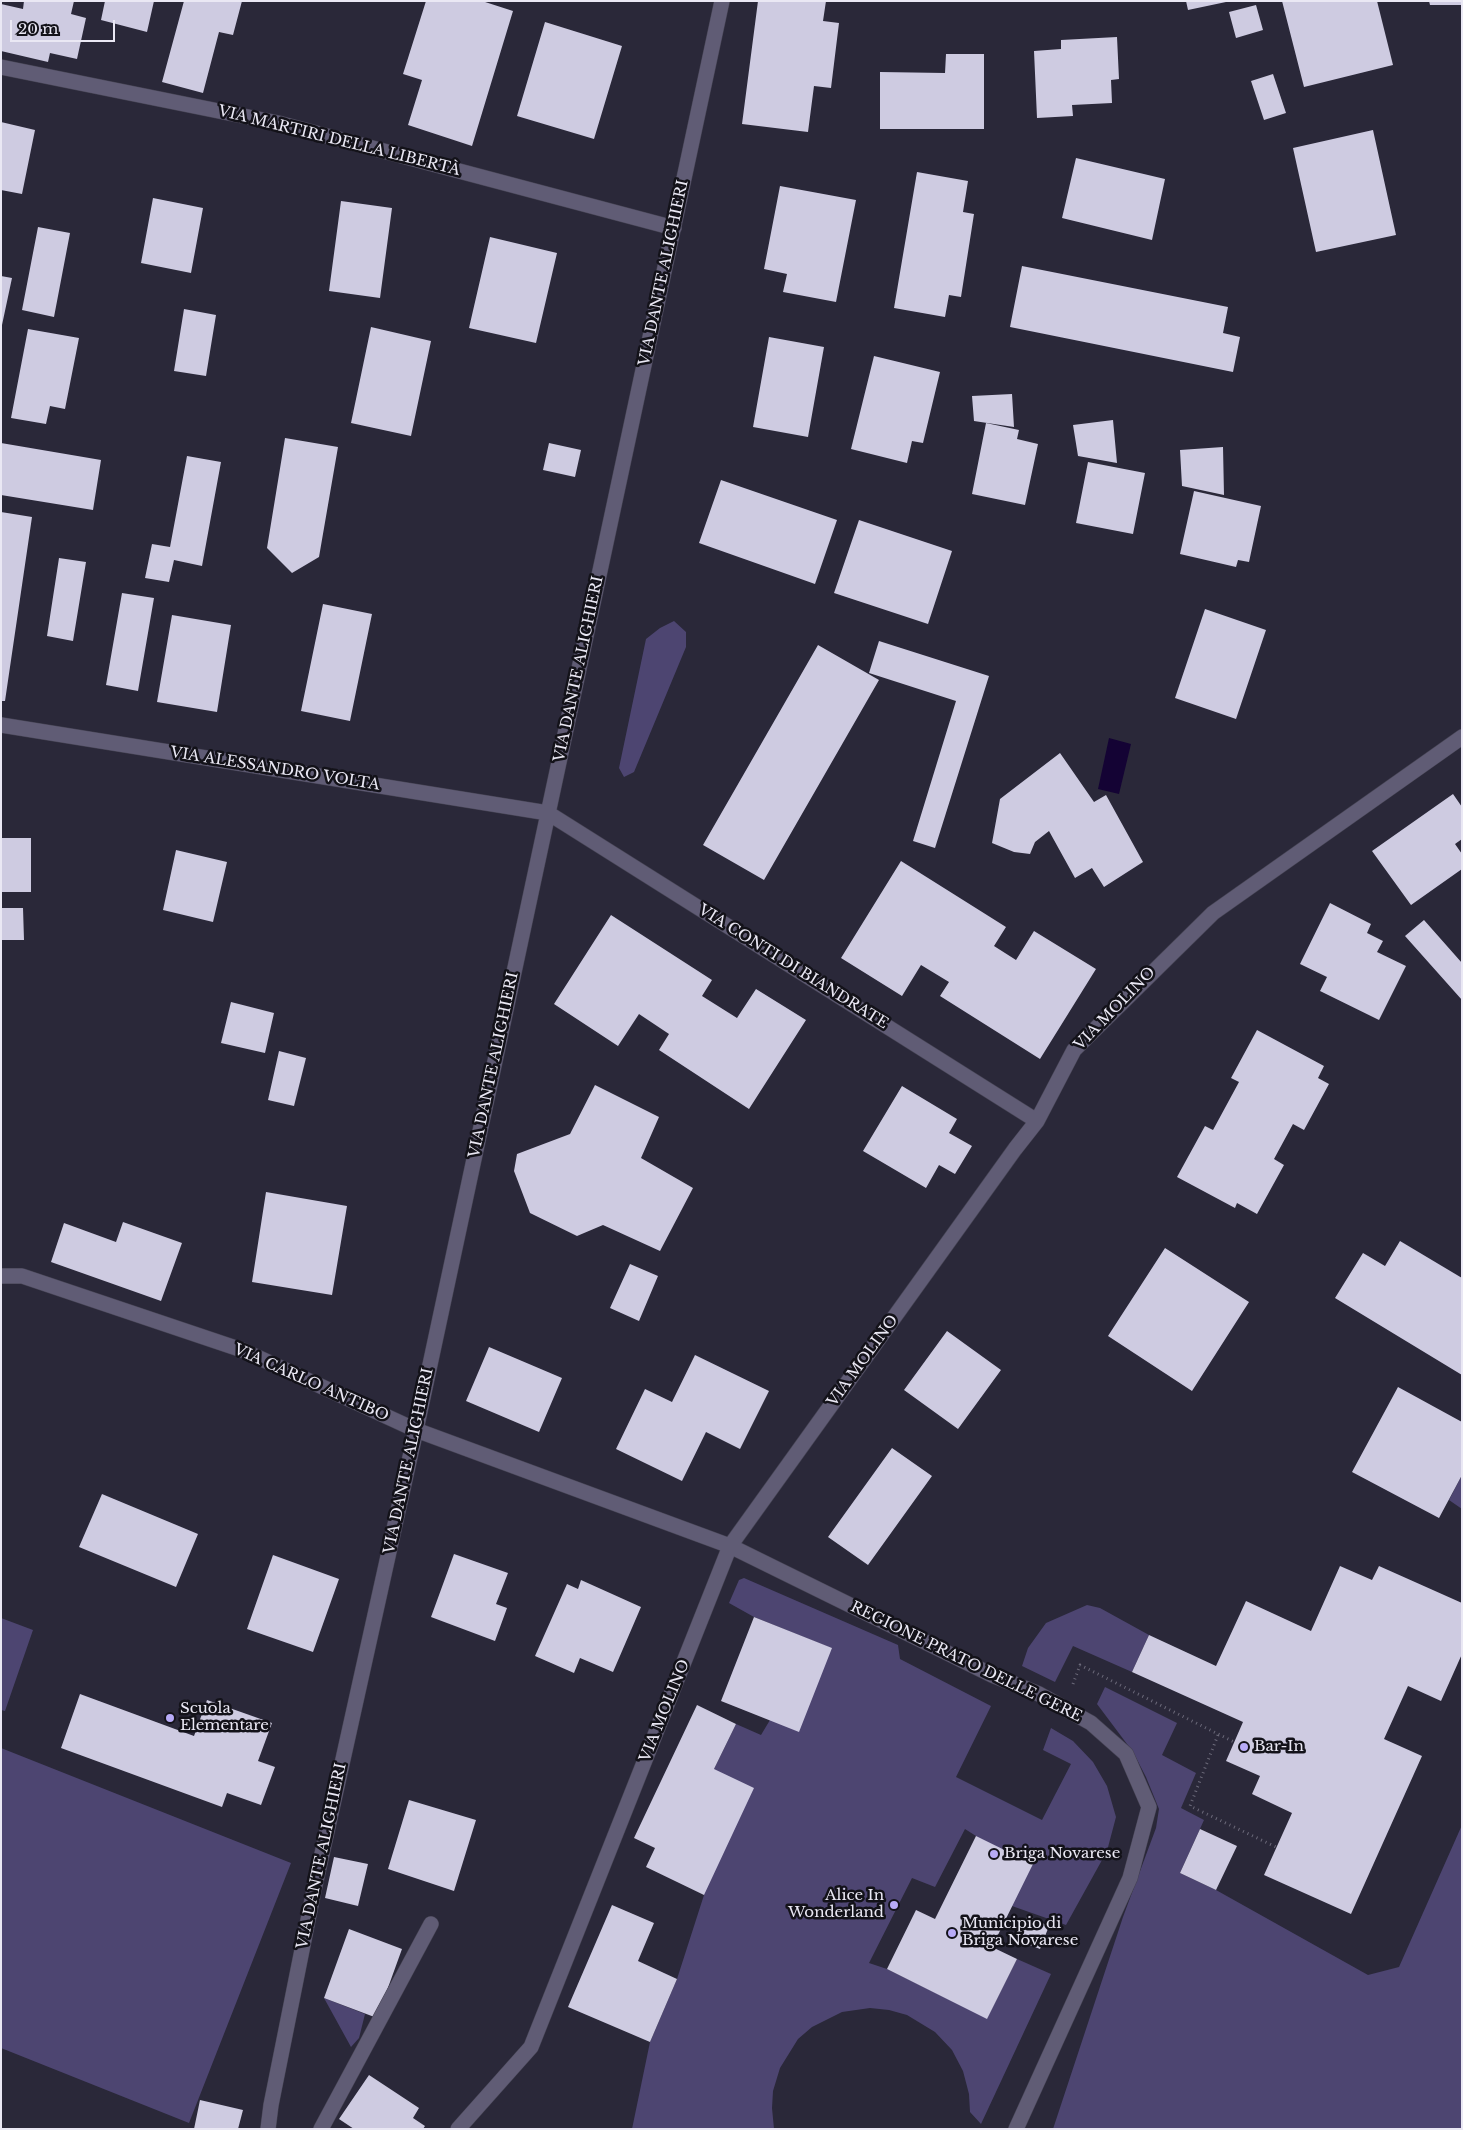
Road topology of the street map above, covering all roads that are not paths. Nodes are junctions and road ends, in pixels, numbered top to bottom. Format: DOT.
graph roads {
  1 [pos="722,1"];
  2 [pos="1,67"];
  3 [pos="674,228"];
  4 [pos="1,725"];
  5 [pos="1462,737"];
  6 [pos="548,813"];
  7 [pos="1037,1121"];
  8 [pos="1,1276"];
  9 [pos="416,1430"];
  10 [pos="730,1546"];
  11 [pos="431,1924"];
  12 [pos="268,2129"];
  13 [pos="322,2129"];
  14 [pos="458,2129"];
  15 [pos="1016,2129"];
  1 -- 3 [label="street, VIA DANTE ALIGHIERI"];
  2 -- 3 [label="street, VIA MARTIRI DELLA LIBERTÀ"];
  3 -- 6 [label="street, VIA DANTE ALIGHIERI"];
  4 -- 6 [label="street, VIA ALESSANDRO VOLTA"];
  5 -- 7 [label="street, VIA MOLINO"];
  6 -- 7 [label="street, VIA CONTI DI BIANDRATE"];
  6 -- 9 [label="street, VIA DANTE ALIGHIERI"];
  7 -- 10 [label="street, VIA MOLINO"];
  8 -- 9 [label="street, VIA CARLO ANTIBO"];
  9 -- 10 [label="street, VIA CARLO ANTIBO"];
  9 -- 12 [label="street, VIA DANTE ALIGHIERI"];
  10 -- 14 [label="street, VIA MOLINO"];
  10 -- 15 [label="street, REGIONE PRATO DELLE GERE"];
  11 -- 13 [label="street"];
}
